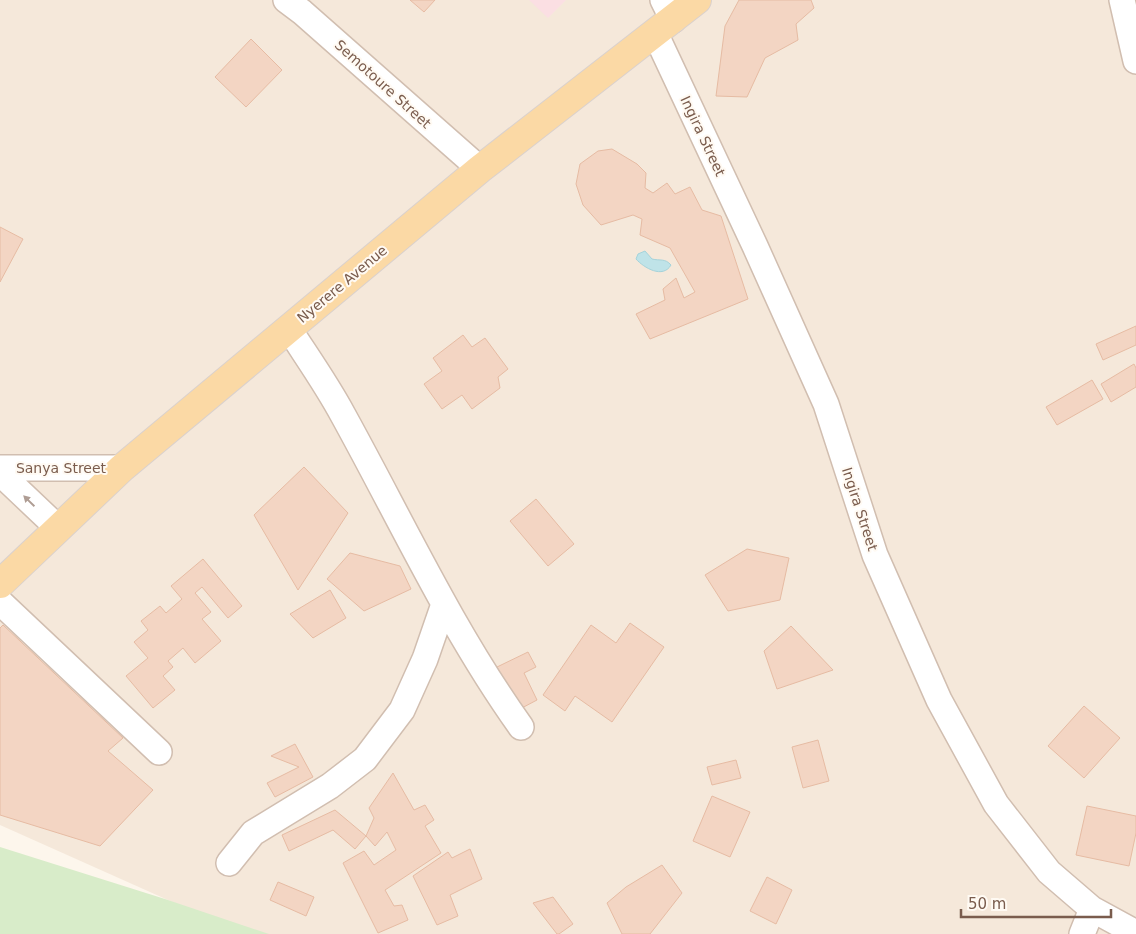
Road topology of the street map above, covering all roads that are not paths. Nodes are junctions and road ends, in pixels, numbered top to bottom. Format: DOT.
graph roads {
  1 [pos="286,0"];
  2 [pos="696,0"];
  3 [pos="1122,0"];
  4 [pos="664,18"];
  5 [pos="1136,61"];
  6 [pos="480,169"];
  7 [pos="289,329"];
  8 [pos="0,468"];
  9 [pos="122,468"];
  10 [pos="0,473"];
  11 [pos="58,528"];
  12 [pos="0,584"];
  13 [pos="0,602"];
  14 [pos="444,604"];
  15 [pos="521,727"];
  16 [pos="159,752"];
  17 [pos="229,863"];
  18 [pos="1092,909"];
  19 [pos="1136,933"];
  20 [pos="1082,934"];
  1 -- 6 [label="street, Semotoure Street"];
  2 -- 4 [label="main road, Nyerere Avenue"];
  3 -- 5 [label="street"];
  4 -- 6 [label="main road, Nyerere Avenue"];
  4 -- 18 [label="street, Ingira Street"];
  6 -- 7 [label="main road, Nyerere Avenue"];
  7 -- 9 [label="main road, Nyerere Avenue"];
  7 -- 14 [label="street"];
  8 -- 9 [label="street, Sanya Street"];
  9 -- 11 [label="main road, Nyerere Avenue"];
  11 -- 10 [label="street, one-way"];
  11 -- 12 [label="main road, Nyerere Avenue"];
  13 -- 16 [label="street"];
  14 -- 15 [label="street"];
  14 -- 17 [label="street"];
  18 -- 19 [label="street, Ingira Street"];
  18 -- 20 [label="street"];
}
